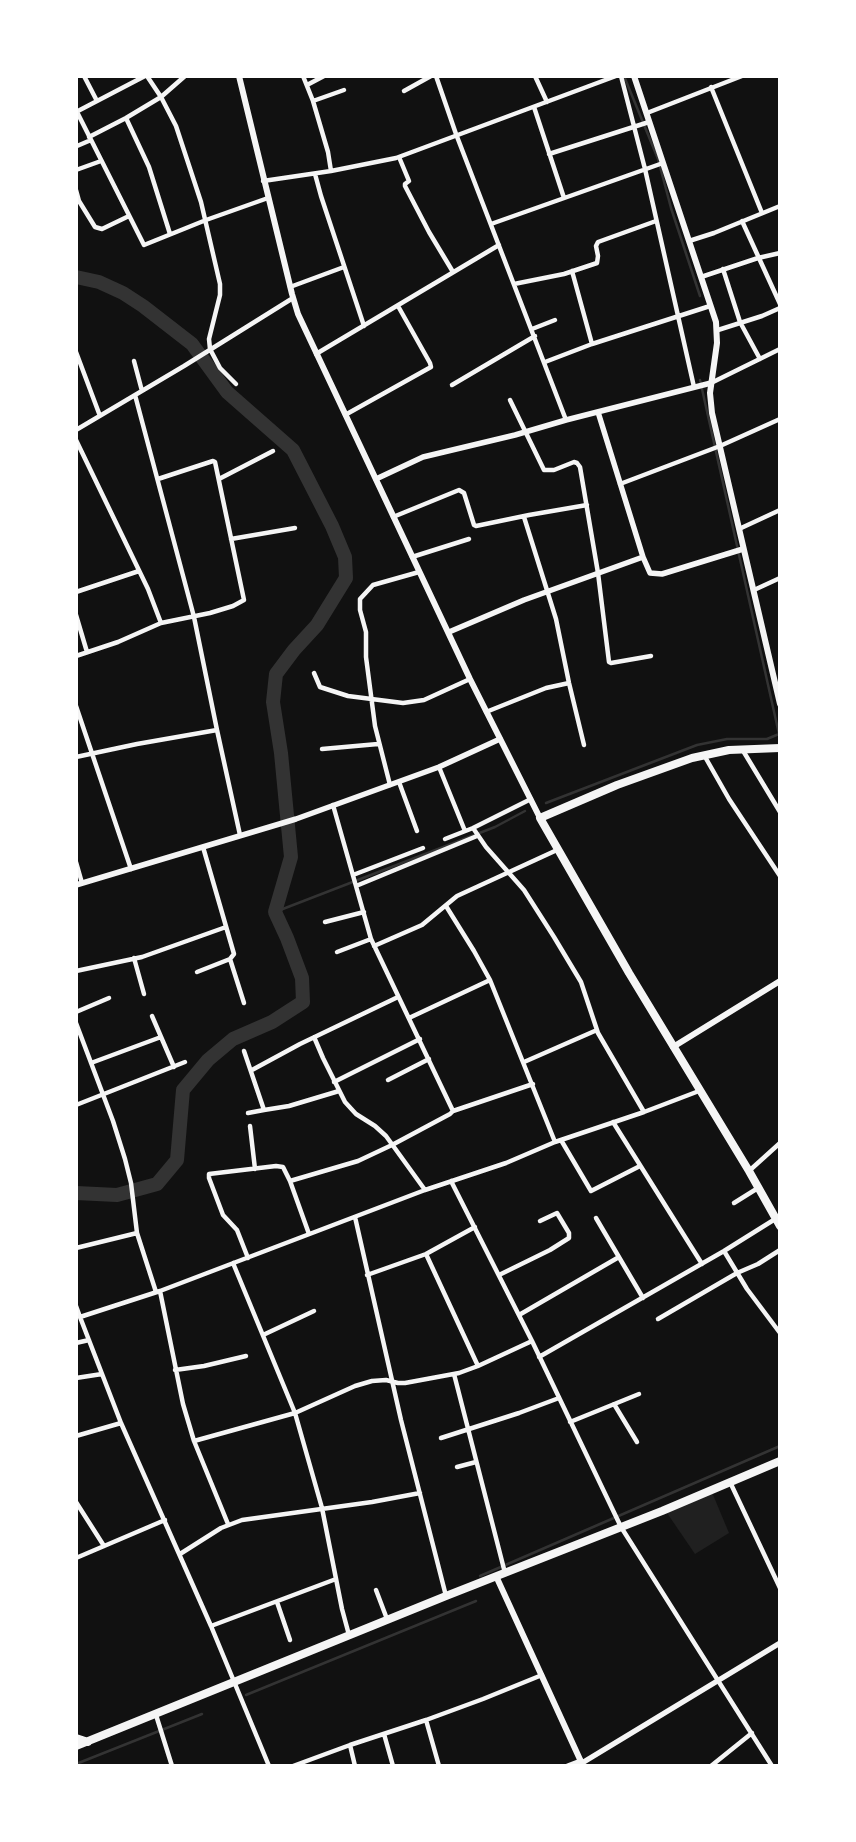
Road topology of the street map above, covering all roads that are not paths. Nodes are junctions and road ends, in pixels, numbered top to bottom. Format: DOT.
graph roads {
  1 [pos="84,76"];
  2 [pos="146,76"];
  3 [pos="185,76"];
  4 [pos="239,76"];
  5 [pos="303,76"];
  6 [pos="324,76"];
  7 [pos="431,76"];
  8 [pos="436,76"];
  9 [pos="535,76"];
  10 [pos="616,76"];
  11 [pos="621,76"];
  12 [pos="634,76"];
  13 [pos="740,77"];
  14 [pos="307,84"];
  15 [pos="711,88"];
  16 [pos="344,90"];
  17 [pos="404,91"];
  18 [pos="162,97"];
  19 [pos="313,100"];
  20 [pos="97,101"];
  21 [pos="547,102"];
  22 [pos="534,107"];
  23 [pos="76,112"];
  24 [pos="647,114"];
  25 [pos="126,118"];
  26 [pos="649,122"];
  27 [pos="634,127"];
  28 [pos="456,134"];
  29 [pos="90,138"];
  30 [pos="77,146"];
  31 [pos="549,154"];
  32 [pos="398,157"];
  33 [pos="101,161"];
  34 [pos="662,164"];
  35 [pos="76,170"];
  36 [pos="645,170"];
  37 [pos="331,171"];
  38 [pos="315,174"];
  39 [pos="263,180"];
  40 [pos="76,190"];
  41 [pos="268,198"];
  42 [pos="564,198"];
  43 [pos="780,206"];
  44 [pos="762,213"];
  45 [pos="129,216"];
  46 [pos="206,220"];
  47 [pos="656,221"];
  48 [pos="742,221"];
  49 [pos="491,224"];
  50 [pos="170,234"];
  51 [pos="689,241"];
  52 [pos="499,245"];
  53 [pos="780,253"];
  54 [pos="758,258"];
  55 [pos="344,267"];
  56 [pos="723,269"];
  57 [pos="453,272"];
  58 [pos="572,272"];
  59 [pos="701,277"];
  60 [pos="514,284"];
  61 [pos="290,287"];
  62 [pos="293,298"];
  63 [pos="398,306"];
  64 [pos="710,306"];
  65 [pos="780,306"];
  66 [pos="677,317"];
  67 [pos="555,320"];
  68 [pos="740,322"];
  69 [pos="364,326"];
  70 [pos="532,329"];
  71 [pos="718,330"];
  72 [pos="535,336"];
  73 [pos="592,344"];
  74 [pos="210,349"];
  75 [pos="780,350"];
  76 [pos="76,352"];
  77 [pos="316,354"];
  78 [pos="760,359"];
  79 [pos="134,361"];
  80 [pos="545,362"];
  81 [pos="236,384"];
  82 [pos="452,385"];
  83 [pos="702,385"];
  84 [pos="142,391"];
  85 [pos="135,395"];
  86 [pos="510,400"];
  87 [pos="598,412"];
  88 [pos="345,415"];
  89 [pos="100,416"];
  90 [pos="780,419"];
  91 [pos="566,420"];
  92 [pos="76,430"];
  93 [pos="525,432"];
  94 [pos="76,440"];
  95 [pos="718,447"];
  96 [pos="273,451"];
  97 [pos="158,479"];
  98 [pos="219,479"];
  99 [pos="376,479"];
  100 [pos="620,484"];
  101 [pos="587,505"];
  102 [pos="780,510"];
  103 [pos="393,517"];
  104 [pos="524,517"];
  105 [pos="295,528"];
  106 [pos="739,529"];
  107 [pos="231,539"];
  108 [pos="469,539"];
  109 [pos="742,549"];
  110 [pos="412,557"];
  111 [pos="643,557"];
  112 [pos="139,571"];
  113 [pos="419,572"];
  114 [pos="598,572"];
  115 [pos="780,578"];
  116 [pos="754,590"];
  117 [pos="76,592"];
  118 [pos="547,592"];
  119 [pos="76,615"];
  120 [pos="194,617"];
  121 [pos="161,623"];
  122 [pos="449,632"];
  123 [pos="87,652"];
  124 [pos="76,656"];
  125 [pos="651,656"];
  126 [pos="314,673"];
  127 [pos="470,679"];
  128 [pos="569,683"];
  129 [pos="779,692"];
  130 [pos="372,699"];
  131 [pos="780,704"];
  132 [pos="76,706"];
  133 [pos="486,712"];
  134 [pos="216,730"];
  135 [pos="500,739"];
  136 [pos="378,744"];
  137 [pos="584,745"];
  138 [pos="780,748"];
  139 [pos="322,749"];
  140 [pos="742,749"];
  141 [pos="92,753"];
  142 [pos="704,755"];
  143 [pos="76,757"];
  144 [pos="439,767"];
  145 [pos="399,782"];
  146 [pos="390,785"];
  147 [pos="531,800"];
  148 [pos="333,805"];
  149 [pos="780,812"];
  150 [pos="540,818"];
  151 [pos="417,831"];
  152 [pos="466,831"];
  153 [pos="476,833"];
  154 [pos="240,835"];
  155 [pos="445,839"];
  156 [pos="203,847"];
  157 [pos="423,848"];
  158 [pos="557,850"];
  159 [pos="76,862"];
  160 [pos="131,869"];
  161 [pos="509,874"];
  162 [pos="780,876"];
  163 [pos="355,881"];
  164 [pos="79,884"];
  165 [pos="446,906"];
  166 [pos="364,912"];
  167 [pos="326,922"];
  168 [pos="226,927"];
  169 [pos="371,939"];
  170 [pos="374,946"];
  171 [pos="337,952"];
  172 [pos="134,958"];
  173 [pos="230,959"];
  174 [pos="76,971"];
  175 [pos="197,972"];
  176 [pos="490,980"];
  177 [pos="780,981"];
  178 [pos="144,994"];
  179 [pos="398,997"];
  180 [pos="109,998"];
  181 [pos="244,1003"];
  182 [pos="76,1012"];
  183 [pos="152,1016"];
  184 [pos="409,1018"];
  185 [pos="76,1023"];
  186 [pos="597,1030"];
  187 [pos="161,1036"];
  188 [pos="314,1037"];
  189 [pos="420,1039"];
  190 [pos="673,1047"];
  191 [pos="244,1051"];
  192 [pos="429,1059"];
  193 [pos="185,1062"];
  194 [pos="524,1062"];
  195 [pos="91,1063"];
  196 [pos="174,1067"];
  197 [pos="252,1070"];
  198 [pos="388,1080"];
  199 [pos="334,1082"];
  200 [pos="533,1084"];
  201 [pos="339,1091"];
  202 [pos="699,1091"];
  203 [pos="103,1095"];
  204 [pos="76,1105"];
  205 [pos="264,1110"];
  206 [pos="453,1111"];
  207 [pos="644,1112"];
  208 [pos="248,1113"];
  209 [pos="613,1122"];
  210 [pos="250,1126"];
  211 [pos="558,1141"];
  212 [pos="780,1143"];
  213 [pos="392,1145"];
  214 [pos="640,1166"];
  215 [pos="255,1169"];
  216 [pos="749,1171"];
  217 [pos="290,1181"];
  218 [pos="451,1181"];
  219 [pos="758,1188"];
  220 [pos="425,1190"];
  221 [pos="734,1203"];
  222 [pos="355,1217"];
  223 [pos="596,1218"];
  224 [pos="778,1220"];
  225 [pos="540,1221"];
  226 [pos="475,1227"];
  227 [pos="137,1233"];
  228 [pos="308,1234"];
  229 [pos="76,1248"];
  230 [pos="780,1250"];
  231 [pos="724,1251"];
  232 [pos="426,1254"];
  233 [pos="619,1257"];
  234 [pos="248,1258"];
  235 [pos="233,1264"];
  236 [pos="702,1264"];
  237 [pos="737,1273"];
  238 [pos="367,1275"];
  239 [pos="499,1275"];
  240 [pos="158,1291"];
  241 [pos="643,1298"];
  242 [pos="76,1306"];
  243 [pos="314,1311"];
  244 [pos="519,1315"];
  245 [pos="80,1317"];
  246 [pos="658,1319"];
  247 [pos="780,1333"];
  248 [pos="263,1335"];
  249 [pos="89,1340"];
  250 [pos="532,1341"];
  251 [pos="76,1343"];
  252 [pos="246,1356"];
  253 [pos="539,1357"];
  254 [pos="478,1366"];
  255 [pos="175,1370"];
  256 [pos="102,1374"];
  257 [pos="454,1374"];
  258 [pos="76,1378"];
  259 [pos="392,1381"];
  260 [pos="639,1394"];
  261 [pos="559,1398"];
  262 [pos="614,1404"];
  263 [pos="295,1413"];
  264 [pos="570,1422"];
  265 [pos="121,1423"];
  266 [pos="468,1430"];
  267 [pos="76,1436"];
  268 [pos="441,1438"];
  269 [pos="194,1441"];
  270 [pos="637,1442"];
  271 [pos="780,1461"];
  272 [pos="476,1462"];
  273 [pos="457,1467"];
  274 [pos="730,1482"];
  275 [pos="420,1493"];
  276 [pos="76,1502"];
  277 [pos="322,1508"];
  278 [pos="165,1520"];
  279 [pos="228,1524"];
  280 [pos="619,1524"];
  281 [pos="104,1546"];
  282 [pos="180,1554"];
  283 [pos="76,1558"];
  284 [pos="505,1571"];
  285 [pos="496,1576"];
  286 [pos="336,1579"];
  287 [pos="780,1588"];
  288 [pos="376,1590"];
  289 [pos="446,1596"];
  290 [pos="277,1602"];
  291 [pos="387,1620"];
  292 [pos="211,1626"];
  293 [pos="349,1635"];
  294 [pos="290,1640"];
  295 [pos="780,1643"];
  296 [pos="542,1675"];
  297 [pos="720,1681"];
  298 [pos="235,1682"];
  299 [pos="157,1716"];
  300 [pos="426,1720"];
  301 [pos="752,1733"];
  302 [pos="384,1734"];
  303 [pos="76,1738"];
  304 [pos="88,1742"];
  305 [pos="350,1744"];
  306 [pos="76,1746"];
  307 [pos="582,1763"];
  308 [pos="172,1766"];
  309 [pos="269,1766"];
  310 [pos="293,1766"];
  311 [pos="355,1766"];
  312 [pos="394,1766"];
  313 [pos="439,1766"];
  314 [pos="568,1766"];
  315 [pos="711,1766"];
  316 [pos="772,1766"];
  1 -- 20 [label="street"];
  2 -- 18 [label="street"];
  2 -- 20 [label="street"];
  3 -- 18 [label="street"];
  4 -- 39 [label="main road"];
  5 -- 14 [label="street"];
  6 -- 14 [label="street"];
  7 -- 17 [label="street"];
  8 -- 28 [label="street"];
  9 -- 21 [label="street"];
  10 -- 21 [label="street"];
  11 -- 27 [label="street"];
  12 -- 24 [label="main road"];
  13 -- 15 [label="street"];
  14 -- 19 [label="street"];
  15 -- 24 [label="street"];
  15 -- 44 [label="street"];
  16 -- 19 [label="street"];
  18 -- 25 [label="street"];
  18 -- 46 [label="street"];
  19 -- 37 [label="street"];
  20 -- 23 [label="street"];
  21 -- 22 [label="street"];
  22 -- 28 [label="street"];
  22 -- 31 [label="street"];
  23 -- 29 [label="street"];
  24 -- 26 [label="main road"];
  25 -- 29 [label="street"];
  25 -- 50 [label="street"];
  26 -- 27 [label="street"];
  26 -- 34 [label="main road"];
  27 -- 31 [label="street"];
  27 -- 36 [label="street"];
  28 -- 32 [label="street"];
  28 -- 49 [label="street"];
  29 -- 30 [label="street"];
  29 -- 33 [label="street"];
  31 -- 42 [label="street"];
  32 -- 37 [label="street"];
  32 -- 57 [label="street"];
  33 -- 35 [label="street"];
  33 -- 45 [label="street"];
  34 -- 36 [label="street"];
  34 -- 51 [label="main road"];
  36 -- 42 [label="street"];
  36 -- 47 [label="street"];
  37 -- 38 [label="street"];
  38 -- 39 [label="street"];
  38 -- 55 [label="street"];
  39 -- 41 [label="main road"];
  40 -- 45 [label="street"];
  41 -- 46 [label="street"];
  41 -- 61 [label="main road"];
  42 -- 49 [label="street"];
  43 -- 44 [label="street"];
  44 -- 48 [label="street"];
  45 -- 50 [label="street"];
  46 -- 50 [label="street"];
  46 -- 74 [label="street"];
  47 -- 58 [label="street"];
  47 -- 66 [label="street"];
  48 -- 51 [label="street"];
  48 -- 54 [label="street"];
  49 -- 52 [label="street"];
  51 -- 59 [label="main road"];
  52 -- 57 [label="street"];
  52 -- 60 [label="street"];
  53 -- 54 [label="street"];
  54 -- 56 [label="street"];
  54 -- 65 [label="street"];
  55 -- 61 [label="street"];
  55 -- 69 [label="street"];
  56 -- 59 [label="street"];
  56 -- 68 [label="street"];
  57 -- 63 [label="street"];
  58 -- 60 [label="street"];
  58 -- 73 [label="street"];
  59 -- 64 [label="main road"];
  60 -- 70 [label="street"];
  61 -- 62 [label="main road"];
  62 -- 74 [label="street"];
  62 -- 77 [label="main road"];
  63 -- 69 [label="street"];
  63 -- 88 [label="street"];
  64 -- 66 [label="street"];
  64 -- 71 [label="main road"];
  65 -- 68 [label="street"];
  66 -- 73 [label="street"];
  66 -- 83 [label="street"];
  67 -- 70 [label="street"];
  68 -- 71 [label="street"];
  68 -- 78 [label="street"];
  69 -- 77 [label="street"];
  70 -- 72 [label="street"];
  71 -- 83 [label="main road"];
  72 -- 80 [label="street"];
  72 -- 82 [label="street"];
  73 -- 80 [label="street"];
  74 -- 81 [label="street"];
  74 -- 84 [label="street"];
  75 -- 78 [label="street"];
  76 -- 89 [label="street"];
  77 -- 88 [label="main road"];
  78 -- 83 [label="street"];
  79 -- 84 [label="street"];
  80 -- 91 [label="street"];
  83 -- 87 [label="street"];
  83 -- 95 [label="main road"];
  84 -- 85 [label="street"];
  85 -- 89 [label="street"];
  85 -- 97 [label="street"];
  86 -- 93 [label="street"];
  87 -- 91 [label="street"];
  87 -- 100 [label="street"];
  88 -- 99 [label="main road"];
  89 -- 92 [label="street"];
  90 -- 95 [label="street"];
  91 -- 93 [label="street"];
  93 -- 99 [label="street"];
  93 -- 101 [label="street"];
  94 -- 112 [label="street"];
  95 -- 100 [label="street"];
  95 -- 106 [label="main road"];
  96 -- 98 [label="street"];
  97 -- 98 [label="street"];
  97 -- 120 [label="street"];
  98 -- 107 [label="street"];
  99 -- 103 [label="main road"];
  100 -- 111 [label="street"];
  101 -- 104 [label="street"];
  101 -- 114 [label="street"];
  102 -- 106 [label="street"];
  103 -- 104 [label="street"];
  103 -- 110 [label="main road"];
  104 -- 118 [label="street"];
  105 -- 107 [label="street"];
  106 -- 109 [label="main road"];
  107 -- 120 [label="street"];
  108 -- 110 [label="street"];
  109 -- 111 [label="street"];
  109 -- 116 [label="main road"];
  110 -- 113 [label="main road"];
  111 -- 114 [label="street"];
  112 -- 117 [label="street"];
  112 -- 121 [label="street"];
  113 -- 122 [label="main road"];
  113 -- 130 [label="street"];
  114 -- 118 [label="street"];
  114 -- 125 [label="street"];
  115 -- 116 [label="street"];
  116 -- 129 [label="main road"];
  118 -- 122 [label="street"];
  118 -- 128 [label="street"];
  119 -- 123 [label="street"];
  120 -- 121 [label="street"];
  120 -- 134 [label="street"];
  121 -- 123 [label="street"];
  122 -- 127 [label="main road"];
  123 -- 124 [label="street"];
  126 -- 130 [label="street"];
  127 -- 130 [label="street"];
  127 -- 133 [label="main road"];
  128 -- 133 [label="street"];
  128 -- 137 [label="street"];
  129 -- 131 [label="main road"];
  130 -- 136 [label="street"];
  132 -- 141 [label="street"];
  133 -- 135 [label="main road"];
  134 -- 141 [label="street"];
  134 -- 154 [label="street"];
  135 -- 144 [label="street"];
  135 -- 147 [label="main road"];
  136 -- 139 [label="street"];
  136 -- 146 [label="street"];
  138 -- 140 [label="main road"];
  140 -- 142 [label="main road"];
  140 -- 149 [label="street"];
  141 -- 143 [label="street"];
  141 -- 160 [label="street"];
  142 -- 150 [label="main road"];
  142 -- 162 [label="street"];
  144 -- 145 [label="street"];
  144 -- 152 [label="street"];
  145 -- 146 [label="street"];
  145 -- 151 [label="street"];
  146 -- 148 [label="street"];
  147 -- 150 [label="main road"];
  147 -- 153 [label="street"];
  148 -- 154 [label="street"];
  148 -- 163 [label="street"];
  150 -- 158 [label="main road"];
  152 -- 153 [label="street"];
  152 -- 155 [label="street"];
  153 -- 161 [label="street"];
  153 -- 163 [label="street"];
  154 -- 156 [label="street"];
  156 -- 160 [label="street"];
  156 -- 168 [label="street"];
  157 -- 163 [label="street"];
  158 -- 161 [label="street"];
  158 -- 190 [label="main road"];
  159 -- 164 [label="street"];
  160 -- 164 [label="street"];
  161 -- 165 [label="street"];
  161 -- 186 [label="street"];
  163 -- 166 [label="street"];
  165 -- 170 [label="street"];
  165 -- 176 [label="street"];
  166 -- 167 [label="street"];
  166 -- 169 [label="street"];
  168 -- 172 [label="street"];
  168 -- 173 [label="street"];
  169 -- 170 [label="street"];
  169 -- 171 [label="street"];
  170 -- 179 [label="street"];
  172 -- 174 [label="street"];
  172 -- 178 [label="street"];
  173 -- 175 [label="street"];
  173 -- 181 [label="street"];
  176 -- 184 [label="street"];
  176 -- 194 [label="street"];
  177 -- 190 [label="main road"];
  179 -- 184 [label="street"];
  179 -- 188 [label="street"];
  180 -- 182 [label="street"];
  183 -- 187 [label="street"];
  184 -- 189 [label="street"];
  185 -- 195 [label="street"];
  186 -- 194 [label="street"];
  186 -- 207 [label="street"];
  187 -- 195 [label="street"];
  187 -- 196 [label="street"];
  188 -- 197 [label="street"];
  188 -- 199 [label="street"];
  189 -- 192 [label="street"];
  189 -- 199 [label="street"];
  190 -- 202 [label="main road"];
  191 -- 197 [label="street"];
  192 -- 198 [label="street"];
  192 -- 206 [label="street"];
  193 -- 196 [label="street"];
  194 -- 200 [label="street"];
  195 -- 203 [label="street"];
  196 -- 203 [label="street"];
  197 -- 205 [label="street"];
  199 -- 201 [label="street"];
  200 -- 206 [label="street"];
  200 -- 211 [label="street"];
  201 -- 205 [label="street"];
  201 -- 213 [label="street"];
  202 -- 207 [label="street"];
  202 -- 216 [label="main road"];
  203 -- 204 [label="street"];
  203 -- 227 [label="street"];
  205 -- 208 [label="street"];
  206 -- 213 [label="street"];
  207 -- 209 [label="street"];
  209 -- 211 [label="street"];
  209 -- 214 [label="street"];
  210 -- 215 [label="street"];
  211 -- 214 [label="street"];
  211 -- 218 [label="street"];
  212 -- 216 [label="street"];
  213 -- 217 [label="street"];
  213 -- 220 [label="street"];
  214 -- 236 [label="street"];
  215 -- 217 [label="street"];
  215 -- 234 [label="street"];
  216 -- 219 [label="main road"];
  217 -- 228 [label="street"];
  218 -- 220 [label="street"];
  218 -- 226 [label="street"];
  219 -- 221 [label="street"];
  219 -- 224 [label="main road"];
  220 -- 222 [label="street"];
  222 -- 228 [label="street"];
  222 -- 238 [label="street"];
  223 -- 233 [label="street"];
  224 -- 231 [label="street"];
  225 -- 239 [label="street"];
  226 -- 232 [label="street"];
  226 -- 239 [label="street"];
  227 -- 229 [label="street"];
  227 -- 240 [label="street"];
  228 -- 234 [label="street"];
  230 -- 237 [label="street"];
  231 -- 236 [label="street"];
  231 -- 237 [label="street"];
  232 -- 238 [label="street"];
  232 -- 254 [label="street"];
  233 -- 241 [label="street"];
  233 -- 244 [label="street"];
  234 -- 235 [label="street"];
  235 -- 240 [label="street"];
  235 -- 248 [label="street"];
  236 -- 241 [label="street"];
  237 -- 246 [label="street"];
  237 -- 247 [label="street"];
  238 -- 259 [label="street"];
  239 -- 244 [label="street"];
  240 -- 245 [label="street"];
  240 -- 255 [label="street"];
  241 -- 253 [label="street"];
  242 -- 245 [label="street"];
  243 -- 248 [label="street"];
  244 -- 250 [label="street"];
  245 -- 249 [label="street"];
  248 -- 263 [label="street"];
  249 -- 251 [label="street"];
  249 -- 256 [label="street"];
  250 -- 253 [label="street"];
  250 -- 254 [label="street"];
  252 -- 255 [label="street"];
  253 -- 261 [label="street"];
  254 -- 257 [label="street"];
  255 -- 269 [label="street"];
  256 -- 258 [label="street"];
  256 -- 265 [label="street"];
  257 -- 259 [label="street"];
  257 -- 266 [label="street"];
  259 -- 263 [label="street"];
  259 -- 275 [label="street"];
  260 -- 262 [label="street"];
  261 -- 264 [label="street"];
  261 -- 266 [label="street"];
  262 -- 264 [label="street"];
  262 -- 270 [label="street"];
  263 -- 269 [label="street"];
  263 -- 277 [label="street"];
  264 -- 280 [label="street"];
  265 -- 267 [label="street"];
  265 -- 278 [label="street"];
  266 -- 268 [label="street"];
  266 -- 272 [label="street"];
  269 -- 279 [label="street"];
  271 -- 274 [label="main road"];
  272 -- 273 [label="street"];
  272 -- 284 [label="street"];
  274 -- 280 [label="main road"];
  274 -- 287 [label="street"];
  275 -- 277 [label="street"];
  275 -- 289 [label="street"];
  276 -- 281 [label="street"];
  277 -- 279 [label="street"];
  277 -- 286 [label="street"];
  278 -- 281 [label="street"];
  278 -- 282 [label="street"];
  279 -- 282 [label="street"];
  280 -- 284 [label="main road"];
  280 -- 297 [label="street"];
  281 -- 283 [label="street"];
  282 -- 292 [label="street"];
  284 -- 285 [label="main road"];
  285 -- 289 [label="main road"];
  285 -- 296 [label="main road"];
  286 -- 290 [label="street"];
  286 -- 293 [label="street"];
  288 -- 291 [label="street"];
  289 -- 291 [label="main road"];
  290 -- 292 [label="street"];
  290 -- 294 [label="street"];
  291 -- 293 [label="main road"];
  292 -- 298 [label="street"];
  293 -- 298 [label="main road"];
  295 -- 297 [label="street"];
  296 -- 300 [label="street"];
  296 -- 307 [label="main road"];
  297 -- 301 [label="street"];
  297 -- 307 [label="street"];
  298 -- 299 [label="main road"];
  298 -- 309 [label="street"];
  299 -- 304 [label="main road"];
  299 -- 308 [label="street"];
  300 -- 302 [label="street"];
  300 -- 313 [label="street"];
  301 -- 315 [label="street"];
  301 -- 316 [label="street"];
  302 -- 305 [label="street"];
  302 -- 312 [label="street"];
  303 -- 304 [label="main road"];
  304 -- 306 [label="main road"];
  305 -- 310 [label="street"];
  305 -- 311 [label="street"];
  307 -- 314 [label="street"];
}
